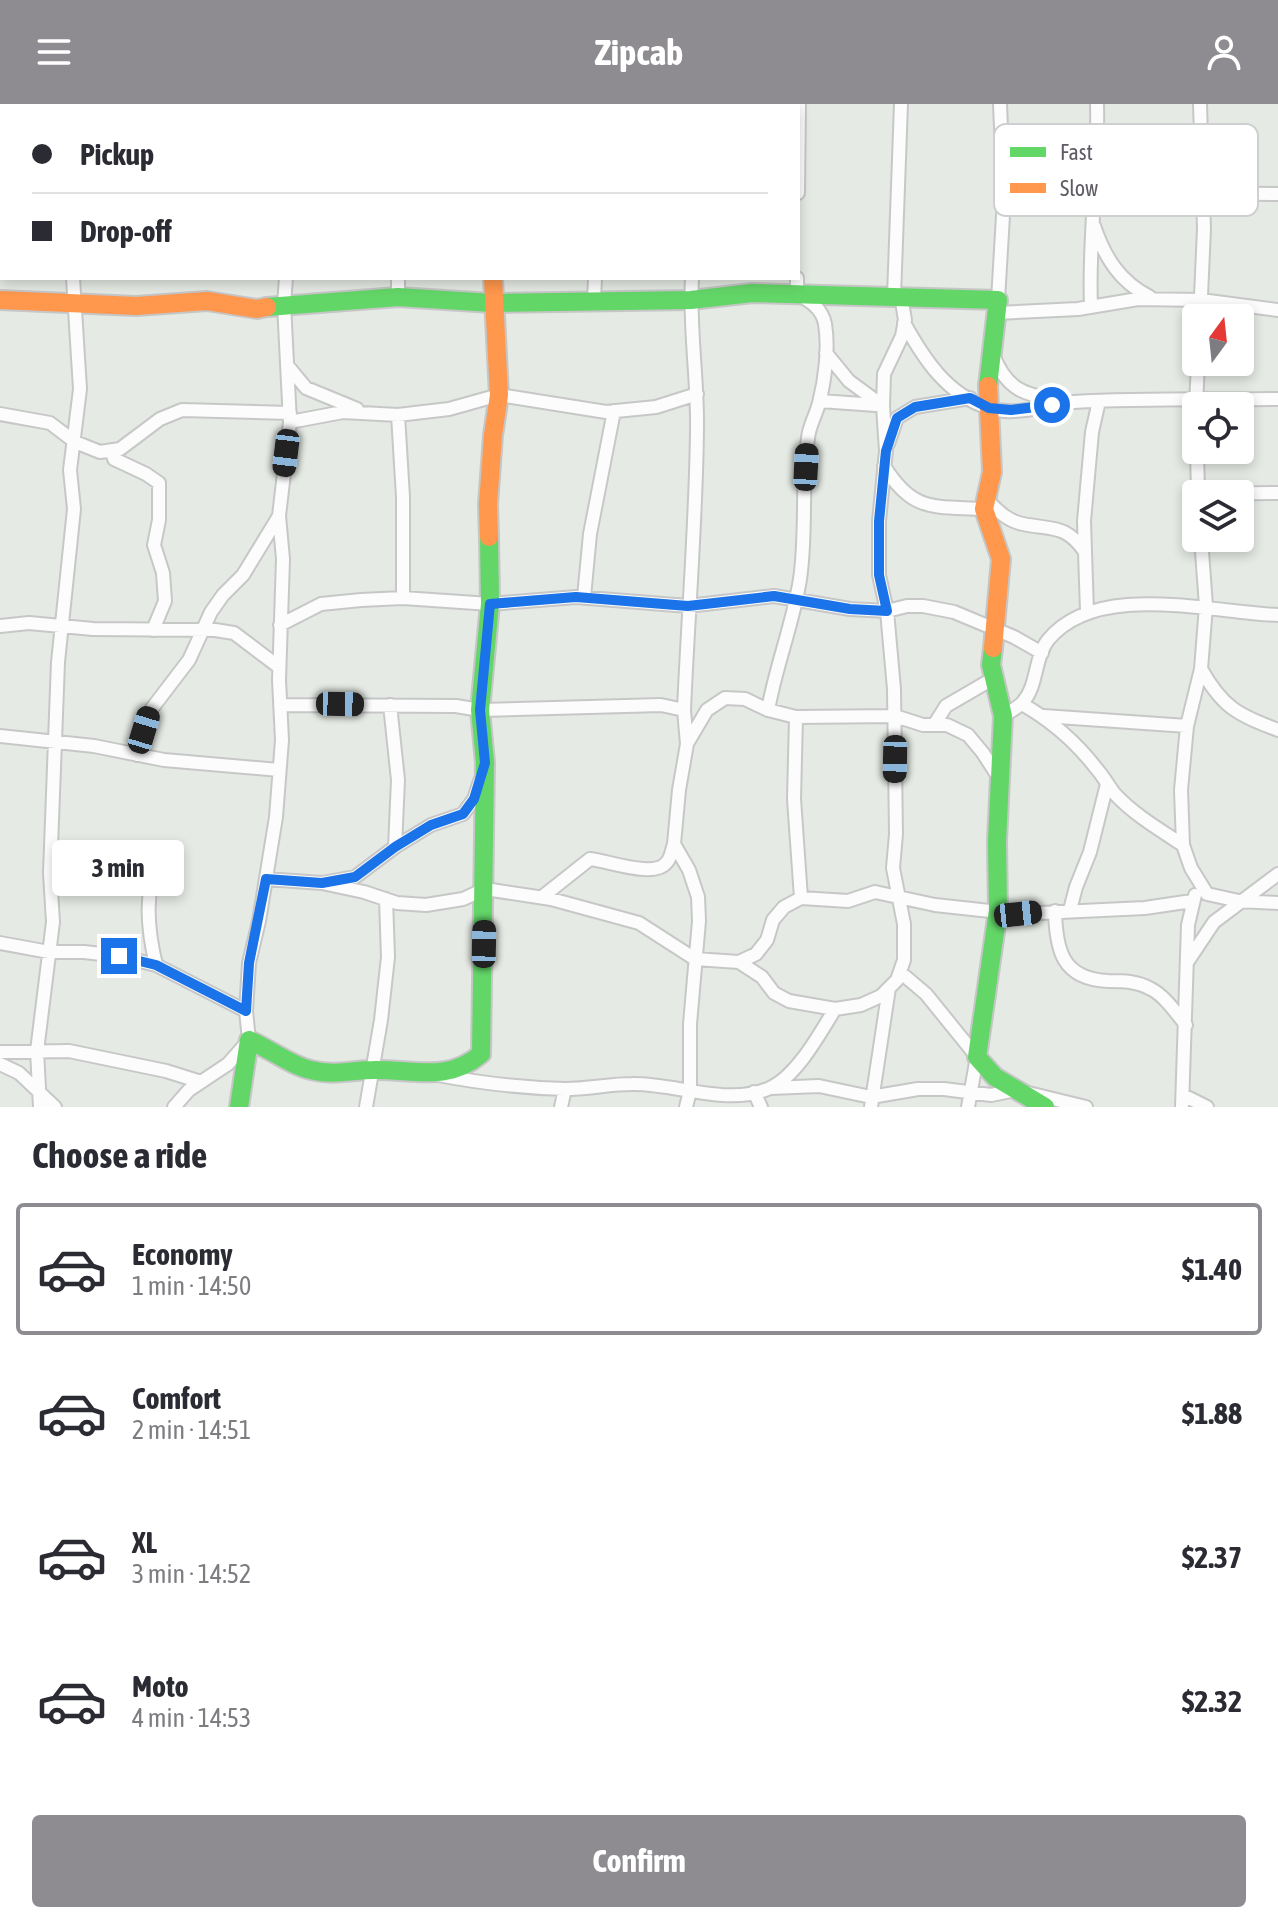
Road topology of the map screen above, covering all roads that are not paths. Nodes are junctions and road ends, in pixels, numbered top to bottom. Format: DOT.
graph roads {
  1 [pos="901,104"];
  2 [pos="1000,104"];
  3 [pos="1200,104"];
  4 [pos="1001,124"];
  5 [pos="1201,124"];
  6 [pos="1258,194"];
  7 [pos="1278,194"];
  8 [pos="1003,216"];
  9 [pos="1092,216"];
  10 [pos="1204,216"];
  11 [pos="1092,220"];
  12 [pos="73,280"];
  13 [pos="286,280"];
  14 [pos="493,280"];
  15 [pos="595,280"];
  16 [pos="692,280"];
  17 [pos="797,286"];
  18 [pos="398,287"];
  19 [pos="898,296"];
  20 [pos="1153,299"];
  21 [pos="0,300"];
  22 [pos="594,300"];
  23 [pos="691,300"];
  24 [pos="1201,300"];
  25 [pos="73,302"];
  26 [pos="492,303"];
  27 [pos="284,304"];
  28 [pos="1201,304"];
  29 [pos="997,306"];
  30 [pos="1091,306"];
  31 [pos="1278,310"];
  32 [pos="904,323"];
  33 [pos="991,351"];
  34 [pos="826,353"];
  35 [pos="287,365"];
  36 [pos="697,394"];
  37 [pos="499,395"];
  38 [pos="970,398"];
  39 [pos="1278,399"];
  40 [pos="1254,400"];
  41 [pos="820,401"];
  42 [pos="1099,401"];
  43 [pos="1072,402"];
  44 [pos="1182,403"];
  45 [pos="883,406"];
  46 [pos="989,408"];
  47 [pos="614,411"];
  48 [pos="372,413"];
  49 [pos="0,414"];
  50 [pos="398,415"];
  51 [pos="290,417"];
  52 [pos="75,442"];
  53 [pos="112,450"];
  54 [pos="886,451"];
  55 [pos="884,466"];
  56 [pos="1254,493"];
  57 [pos="1278,493"];
  58 [pos="985,504"];
  59 [pos="279,516"];
  60 [pos="1202,552"];
  61 [pos="1087,554"];
  62 [pos="584,597"];
  63 [pos="403,598"];
  64 [pos="796,601"];
  65 [pos="490,604"];
  66 [pos="688,606"];
  67 [pos="1206,606"];
  68 [pos="887,611"];
  69 [pos="1087,612"];
  70 [pos="1278,615"];
  71 [pos="280,625"];
  72 [pos="0,626"];
  73 [pos="61,628"];
  74 [pos="202,629"];
  75 [pos="153,630"];
  76 [pos="994,631"];
  77 [pos="1042,653"];
  78 [pos="279,667"];
  79 [pos="1201,669"];
  80 [pos="994,678"];
  81 [pos="1022,704"];
  82 [pos="280,705"];
  83 [pos="390,705"];
  84 [pos="480,710"];
  85 [pos="684,710"];
  86 [pos="768,710"];
  87 [pos="895,716"];
  88 [pos="1003,716"];
  89 [pos="1044,716"];
  90 [pos="796,717"];
  91 [pos="934,725"];
  92 [pos="1187,726"];
  93 [pos="1278,730"];
  94 [pos="0,736"];
  95 [pos="54,743"];
  96 [pos="687,744"];
  97 [pos="137,755"];
  98 [pos="485,763"];
  99 [pos="279,770"];
  100 [pos="1000,780"];
  101 [pos="1107,784"];
  102 [pos="674,844"];
  103 [pos="1183,845"];
  104 [pos="395,847"];
  105 [pos="160,854"];
  106 [pos="1278,874"];
  107 [pos="266,879"];
  108 [pos="322,883"];
  109 [pos="1199,884"];
  110 [pos="485,889"];
  111 [pos="899,896"];
  112 [pos="542,897"];
  113 [pos="801,898"];
  114 [pos="386,899"];
  115 [pos="1192,901"];
  116 [pos="1239,901"];
  117 [pos="1278,903"];
  118 [pos="1070,910"];
  119 [pos="998,911"];
  120 [pos="1055,911"];
  121 [pos="0,943"];
  122 [pos="49,952"];
  123 [pos="695,959"];
  124 [pos="1188,961"];
  125 [pos="739,962"];
  126 [pos="156,965"];
  127 [pos="900,972"];
  128 [pos="889,988"];
  129 [pos="835,1009"];
  130 [pos="246,1011"];
  131 [pos="1186,1025"];
  132 [pos="249,1040"];
  133 [pos="37,1051"];
  134 [pos="0,1052"];
  135 [pos="977,1057"];
  136 [pos="2,1068"];
  137 [pos="373,1070"];
  138 [pos="435,1074"];
  139 [pos="201,1082"];
  140 [pos="771,1088"];
  141 [pos="565,1089"];
  142 [pos="1016,1090"];
  143 [pos="39,1091"];
  144 [pos="690,1091"];
  145 [pos="754,1092"];
  146 [pos="971,1093"];
  147 [pos="1183,1101"];
  148 [pos="871,1102"];
  149 [pos="40,1107"];
  150 [pos="55,1107"];
  151 [pos="174,1107"];
  152 [pos="239,1107"];
  153 [pos="366,1107"];
  154 [pos="561,1107"];
  155 [pos="686,1107"];
  156 [pos="761,1107"];
  157 [pos="968,1107"];
  158 [pos="1045,1107"];
  159 [pos="1086,1107"];
  160 [pos="1207,1107"];
  1 -- 19 [label="street"];
  2 -- 4 [label="street"];
  3 -- 5 [label="street"];
  6 -- 7 [label="street"];
  8 -- 29 [label="street"];
  9 -- 11 [label="street"];
  10 -- 24 [label="street"];
  11 -- 20 [label="street"];
  11 -- 30 [label="street"];
  12 -- 25 [label="street"];
  13 -- 27 [label="street"];
  14 -- 26 [label="street"];
  15 -- 22 [label="street"];
  16 -- 23 [label="street"];
  17 -- 19 [label="street"];
  17 -- 23 [label="street"];
  17 -- 34 [label="street"];
  18 -- 26 [label="street"];
  18 -- 27 [label="street"];
  19 -- 29 [label="street"];
  19 -- 32 [label="street"];
  20 -- 24 [label="street"];
  20 -- 30 [label="street"];
  21 -- 25 [label="street"];
  22 -- 23 [label="street"];
  22 -- 26 [label="street"];
  23 -- 36 [label="street"];
  24 -- 28 [label="street"];
  24 -- 31 [label="street"];
  25 -- 27 [label="street"];
  25 -- 52 [label="street"];
  26 -- 37 [label="street"];
  27 -- 35 [label="street"];
  29 -- 30 [label="street"];
  29 -- 33 [label="street"];
  32 -- 38 [label="street"];
  32 -- 45 [label="street"];
  33 -- 43 [label="street"];
  33 -- 46 [label="street"];
  34 -- 41 [label="street"];
  34 -- 45 [label="street"];
  35 -- 48 [label="street"];
  35 -- 51 [label="street"];
  36 -- 47 [label="street"];
  36 -- 66 [label="street"];
  37 -- 47 [label="street"];
  37 -- 50 [label="street"];
  37 -- 65 [label="street"];
  38 -- 46 [label="street"];
  38 -- 54 [label="street"];
  39 -- 40 [label="street"];
  41 -- 45 [label="street"];
  41 -- 64 [label="street"];
  42 -- 43 [label="street"];
  42 -- 44 [label="street"];
  42 -- 61 [label="street"];
  43 -- 46 [label="street"];
  45 -- 54 [label="street"];
  46 -- 58 [label="street"];
  47 -- 62 [label="street"];
  48 -- 50 [label="street"];
  48 -- 51 [label="street"];
  49 -- 52 [label="street"];
  50 -- 63 [label="street"];
  51 -- 53 [label="street"];
  51 -- 59 [label="street"];
  52 -- 53 [label="street"];
  52 -- 73 [label="street"];
  53 -- 75 [label="street"];
  54 -- 55 [label="street"];
  55 -- 58 [label="street"];
  55 -- 68 [label="street"];
  56 -- 57 [label="street"];
  58 -- 61 [label="street"];
  58 -- 76 [label="street"];
  59 -- 71 [label="street"];
  59 -- 74 [label="street"];
  60 -- 67 [label="street"];
  61 -- 69 [label="street"];
  62 -- 65 [label="street"];
  62 -- 66 [label="street"];
  63 -- 65 [label="street"];
  63 -- 71 [label="street"];
  64 -- 66 [label="street"];
  64 -- 68 [label="street"];
  64 -- 86 [label="street"];
  65 -- 84 [label="street"];
  66 -- 85 [label="street"];
  67 -- 69 [label="street"];
  67 -- 70 [label="street"];
  67 -- 79 [label="street"];
  68 -- 76 [label="street"];
  68 -- 87 [label="street"];
  69 -- 77 [label="street"];
  71 -- 78 [label="street"];
  72 -- 73 [label="street"];
  73 -- 75 [label="street"];
  73 -- 95 [label="street"];
  74 -- 75 [label="street"];
  74 -- 78 [label="street"];
  74 -- 97 [label="street"];
  76 -- 77 [label="street"];
  76 -- 80 [label="street"];
  77 -- 81 [label="street"];
  78 -- 82 [label="street"];
  79 -- 92 [label="street"];
  79 -- 93 [label="street"];
  80 -- 88 [label="street"];
  80 -- 91 [label="street"];
  81 -- 88 [label="street"];
  81 -- 89 [label="street"];
  82 -- 83 [label="street"];
  82 -- 99 [label="street"];
  83 -- 84 [label="street"];
  83 -- 104 [label="street"];
  84 -- 85 [label="street"];
  84 -- 98 [label="street"];
  85 -- 96 [label="street"];
  86 -- 90 [label="street"];
  86 -- 96 [label="street"];
  87 -- 90 [label="street"];
  87 -- 91 [label="street"];
  87 -- 111 [label="street"];
  88 -- 100 [label="street"];
  89 -- 92 [label="street"];
  89 -- 101 [label="street"];
  90 -- 113 [label="street"];
  91 -- 100 [label="street"];
  92 -- 103 [label="street"];
  94 -- 95 [label="street"];
  95 -- 97 [label="street"];
  95 -- 122 [label="street"];
  96 -- 102 [label="street"];
  97 -- 99 [label="street"];
  98 -- 104 [label="street"];
  98 -- 110 [label="street"];
  99 -- 107 [label="street"];
  100 -- 119 [label="street"];
  101 -- 103 [label="street"];
  101 -- 118 [label="street"];
  102 -- 112 [label="street"];
  102 -- 123 [label="street"];
  103 -- 109 [label="street"];
  104 -- 108 [label="street"];
  105 -- 126 [label="street"];
  106 -- 116 [label="street"];
  107 -- 108 [label="street"];
  107 -- 130 [label="street"];
  108 -- 114 [label="street"];
  109 -- 115 [label="street"];
  109 -- 116 [label="street"];
  110 -- 112 [label="street"];
  110 -- 114 [label="street"];
  110 -- 138 [label="street"];
  111 -- 113 [label="street"];
  111 -- 119 [label="street"];
  111 -- 127 [label="street"];
  112 -- 123 [label="street"];
  113 -- 125 [label="street"];
  114 -- 137 [label="street"];
  115 -- 118 [label="street"];
  115 -- 124 [label="street"];
  116 -- 117 [label="street"];
  116 -- 124 [label="street"];
  118 -- 120 [label="street"];
  119 -- 120 [label="street"];
  119 -- 135 [label="street"];
  120 -- 131 [label="street"];
  121 -- 122 [label="street"];
  122 -- 126 [label="street"];
  122 -- 133 [label="street"];
  123 -- 125 [label="street"];
  123 -- 144 [label="street"];
  124 -- 131 [label="street"];
  125 -- 129 [label="street"];
  126 -- 130 [label="street"];
  127 -- 128 [label="street"];
  127 -- 135 [label="street"];
  128 -- 129 [label="street"];
  128 -- 148 [label="street"];
  129 -- 140 [label="street"];
  130 -- 132 [label="street"];
  131 -- 147 [label="street"];
  132 -- 137 [label="street"];
  132 -- 139 [label="street"];
  132 -- 152 [label="street"];
  133 -- 134 [label="street"];
  133 -- 139 [label="street"];
  133 -- 143 [label="street"];
  135 -- 142 [label="street"];
  135 -- 146 [label="street"];
  136 -- 143 [label="street"];
  137 -- 138 [label="street"];
  137 -- 153 [label="street"];
  138 -- 141 [label="street"];
  139 -- 151 [label="street"];
  140 -- 145 [label="street"];
  140 -- 148 [label="street"];
  141 -- 144 [label="street"];
  141 -- 154 [label="street"];
  142 -- 146 [label="street"];
  142 -- 158 [label="street"];
  142 -- 159 [label="street"];
  143 -- 149 [label="street"];
  143 -- 150 [label="street"];
  144 -- 145 [label="street"];
  144 -- 155 [label="street"];
  145 -- 156 [label="street"];
  146 -- 148 [label="street"];
  146 -- 157 [label="street"];
  147 -- 160 [label="street"];
}
